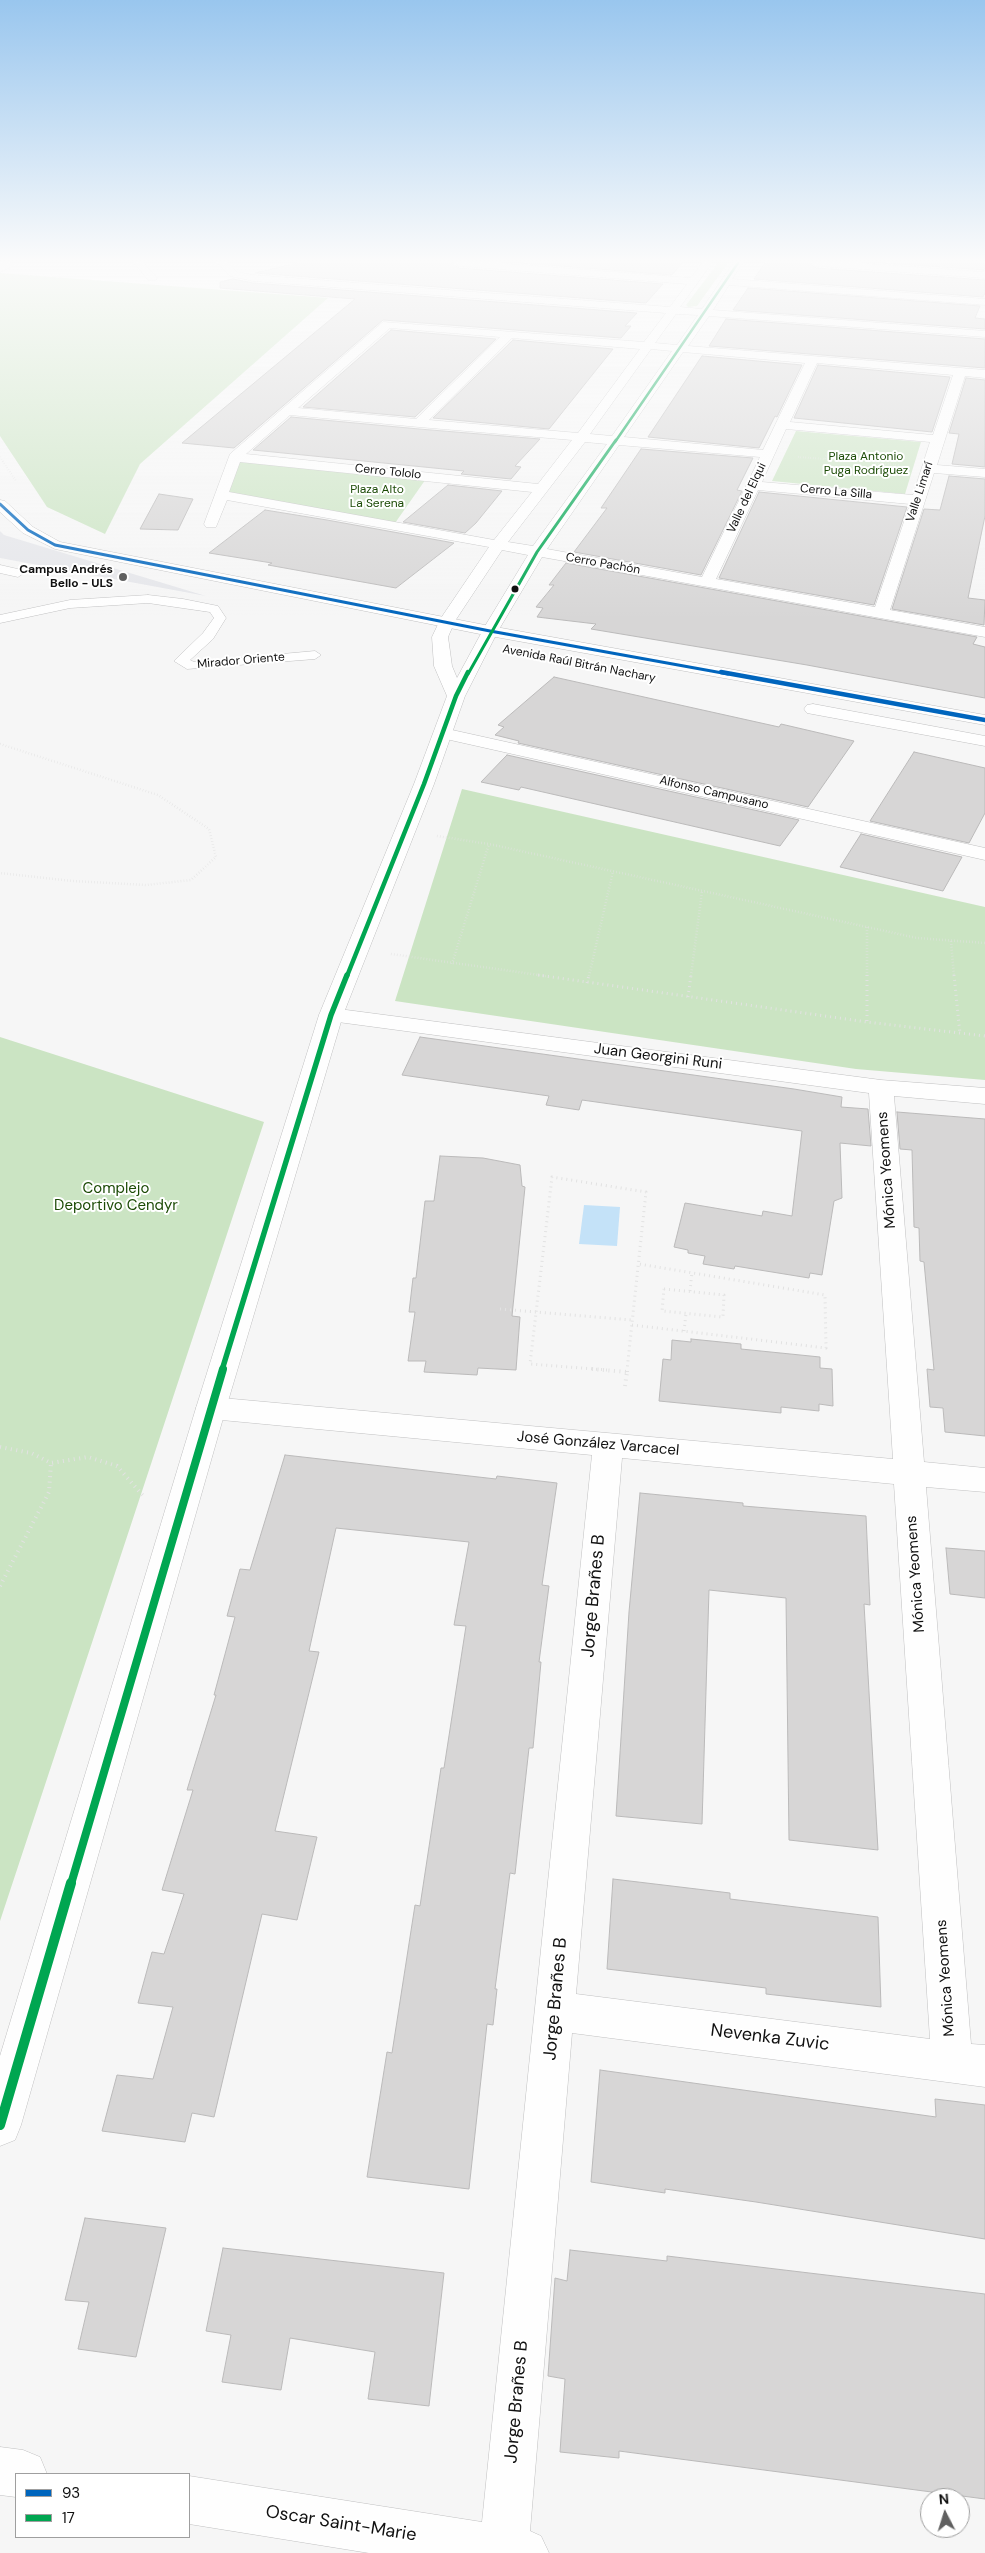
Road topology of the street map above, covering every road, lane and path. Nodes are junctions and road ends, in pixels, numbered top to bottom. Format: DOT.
graph roads {
  1 [pos="319,382"];
  2 [pos="460,382"];
  3 [pos="622,382"];
  4 [pos="656,382"];
  5 [pos="803,382"];
  6 [pos="957,382"];
  7 [pos="287,410"];
  8 [pos="419,423"];
  9 [pos="783,425"];
  10 [pos="581,438"];
  11 [pos="937,439"];
  12 [pos="615,441"];
  13 [pos="768,454"];
  14 [pos="235,456"];
  15 [pos="927,468"];
  16 [pos="985,473"];
  17 [pos="754,485"];
  18 [pos="542,489"];
  19 [pos="221,495"];
  20 [pos="917,500"];
  21 [pos="0,504"];
  22 [pos="211,524"];
  23 [pos="498,545"];
  24 [pos="537,552"];
  25 [pos="0,568"];
  26 [pos="18,573"];
  27 [pos="707,582"];
  28 [pos="881,614"];
  29 [pos="0,619"];
  30 [pos="443,629"];
  31 [pos="985,632"];
  32 [pos="486,638"];
  33 [pos="314,655"];
  34 [pos="570,662"];
  35 [pos="456,696"];
  36 [pos="802,706"];
  37 [pos="985,720"];
  38 [pos="443,733"];
  39 [pos="985,741"];
  40 [pos="0,744"];
  41 [pos="405,832"];
  42 [pos="489,844"];
  43 [pos="985,854"];
  44 [pos="613,871"];
  45 [pos="0,873"];
  46 [pos="702,891"];
  47 [pos="867,927"];
  48 [pos="951,941"];
  49 [pos="985,943"];
  50 [pos="358,948"];
  51 [pos="452,964"];
  52 [pos="587,983"];
  53 [pos="688,997"];
  54 [pos="331,1014"];
  55 [pos="867,1022"];
  56 [pos="960,1034"];
  57 [pos="985,1036"];
  58 [pos="881,1087"];
  59 [pos="985,1096"];
  60 [pos="639,1264"];
  61 [pos="692,1272"];
  62 [pos="690,1291"];
  63 [pos="500,1310"];
  64 [pos="536,1312"];
  65 [pos="686,1314"];
  66 [pos="632,1320"];
  67 [pos="632,1325"];
  68 [pos="684,1331"];
  69 [pos="627,1372"];
  70 [pos="625,1386"];
  71 [pos="211,1408"];
  72 [pos="608,1445"];
  73 [pos="0,1447"];
  74 [pos="52,1462"];
  75 [pos="909,1473"];
  76 [pos="985,1480"];
  77 [pos="177,1524"];
  78 [pos="0,1586"];
  79 [pos="554,2011"];
  80 [pos="968,2064"];
  81 [pos="0,2124"];
  82 [pos="0,2470"];
  83 [pos="18,2473"];
  84 [pos="190,2500"];
  85 [pos="510,2552"];
  1 -- 7 [label="street"];
  2 -- 8 [label="street"];
  3 -- 10 [label="street"];
  4 -- 12 [label="street"];
  5 -- 9 [label="street, Valle del Elqui"];
  6 -- 11 [label="street, Valle Limarí"];
  7 -- 8 [label="street"];
  7 -- 14 [label="street"];
  8 -- 10 [label="street"];
  9 -- 11 [label="street"];
  9 -- 13 [label="street, Valle del Elqui"];
  10 -- 12 [label="street"];
  10 -- 18 [label="street"];
  11 -- 15 [label="street, Valle Limarí"];
  12 -- 13 [label="street"];
  12 -- 24 [label="street"];
  13 -- 17 [label="street, Valle del Elqui"];
  14 -- 18 [label="street, Cerro Tololo"];
  14 -- 19 [label="street"];
  15 -- 16 [label="street"];
  15 -- 20 [label="street, Valle Limarí"];
  17 -- 20 [label="street, Cerro La Silla"];
  17 -- 27 [label="street, Valle del Elqui"];
  18 -- 23 [label="street"];
  19 -- 22 [label="street"];
  19 -- 23 [label="street, Cerro Pachón"];
  20 -- 28 [label="street, Valle Limarí"];
  21 -- 30 [label="street, Avenida Raúl Bitrán Nachary"];
  23 -- 24 [label="street, Cerro Pachón"];
  23 -- 30 [label="street"];
  24 -- 27 [label="street, Cerro Pachón"];
  24 -- 32 [label="street"];
  25 -- 26 [label="lane"];
  27 -- 28 [label="street, Cerro Pachón"];
  28 -- 31 [label="street, Cerro Pachón"];
  29 -- 33 [label="lane, Mirador Oriente"];
  30 -- 32 [label="street, Avenida Raúl Bitrán Nachary"];
  30 -- 35 [label="street"];
  32 -- 34 [label="street, Avenida Raúl Bitrán Nachary"];
  32 -- 35 [label="street"];
  32 -- 37 [label="street, Avenida Raúl Bitrán Nachary"];
  35 -- 38 [label="street"];
  36 -- 39 [label="street"];
  38 -- 41 [label="street"];
  38 -- 43 [label="street, Alfonso Campusano"];
  40 -- 45 [label="path"];
  41 -- 42 [label="path"];
  41 -- 50 [label="street"];
  42 -- 44 [label="path"];
  42 -- 51 [label="path"];
  44 -- 46 [label="path"];
  44 -- 52 [label="path"];
  46 -- 47 [label="path"];
  46 -- 53 [label="path"];
  47 -- 48 [label="path"];
  47 -- 55 [label="path"];
  48 -- 49 [label="path"];
  48 -- 56 [label="path"];
  50 -- 51 [label="path"];
  50 -- 54 [label="street"];
  51 -- 52 [label="path"];
  52 -- 53 [label="path"];
  53 -- 55 [label="path"];
  54 -- 58 [label="street, Juan Georgini Runi"];
  54 -- 71 [label="street"];
  55 -- 56 [label="path"];
  56 -- 57 [label="path"];
  58 -- 59 [label="street, Juan Georgini Runi"];
  58 -- 75 [label="street, Mónica Yeomens"];
  60 -- 61 [label="path"];
  60 -- 64 [label="path"];
  60 -- 66 [label="path"];
  61 -- 62 [label="path"];
  61 -- 68 [label="path"];
  62 -- 65 [label="path"];
  62 -- 65 [label="path"];
  63 -- 64 [label="path"];
  64 -- 66 [label="path"];
  64 -- 69 [label="path"];
  65 -- 68 [label="path"];
  66 -- 67 [label="path"];
  67 -- 68 [label="path"];
  67 -- 69 [label="path"];
  69 -- 70 [label="path"];
  71 -- 72 [label="street, José González Varcacel"];
  71 -- 77 [label="street"];
  72 -- 75 [label="street, José González Varcacel"];
  72 -- 79 [label="street, Jorge Brañes B"];
  73 -- 74 [label="path"];
  74 -- 77 [label="path"];
  74 -- 78 [label="path"];
  75 -- 76 [label="street, José González Varcacel"];
  75 -- 80 [label="street, Mónica Yeomens"];
  77 -- 81 [label="street"];
  79 -- 80 [label="street, Nevenka Zuvic"];
  79 -- 85 [label="street, Jorge Brañes B"];
  82 -- 83 [label="street"];
  84 -- 85 [label="street, Oscar Saint-Marie"];
}
